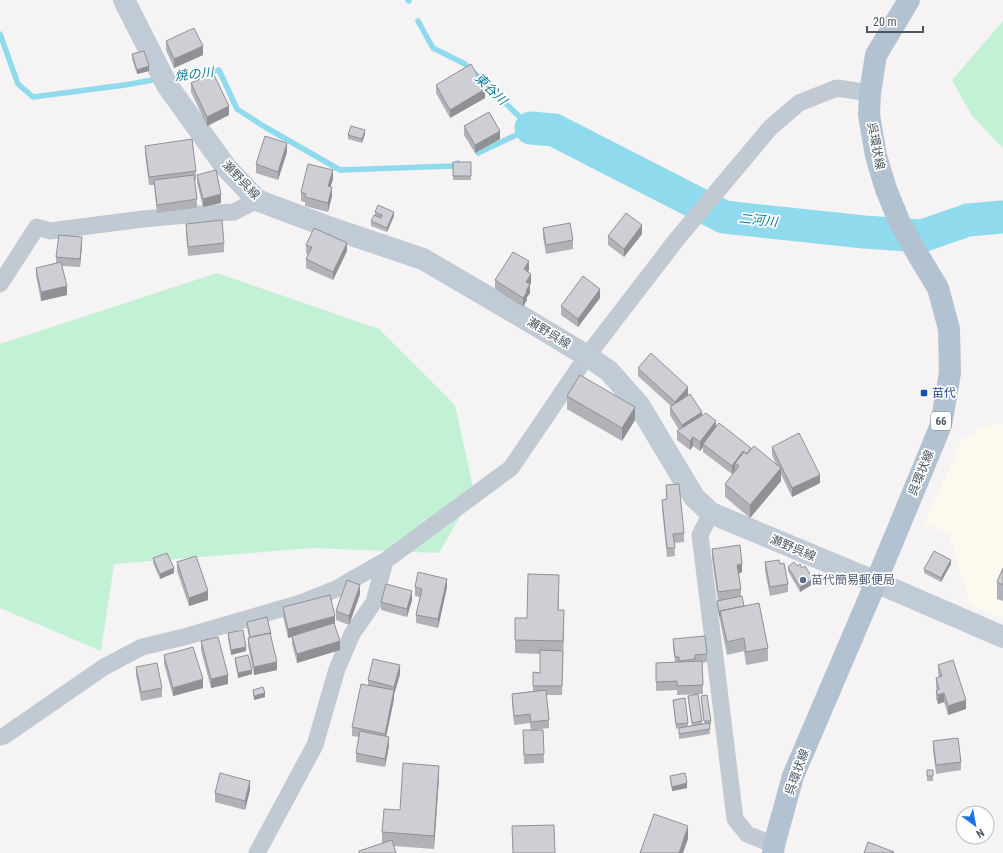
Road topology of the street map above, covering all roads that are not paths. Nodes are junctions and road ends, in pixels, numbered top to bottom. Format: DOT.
graph roads {
  1 [pos="124,0"];
  2 [pos="909,0"];
  3 [pos="870,93"];
  4 [pos="257,200"];
  5 [pos="0,284"];
  6 [pos="587,356"];
  7 [pos="711,513"];
  8 [pos="385,561"];
  9 [pos="876,582"];
  10 [pos="1003,637"];
  11 [pos="0,737"];
  12 [pos="773,849"];
  13 [pos="257,853"];
  1 -- 4 [label="main road, 瀬野呉線"];
  2 -- 3 [label="main road, 呉環状線 / 66"];
  3 -- 6 [label="street"];
  3 -- 9 [label="main road, 呉環状線 / 66"];
  4 -- 5 [label="street"];
  4 -- 6 [label="main road, 瀬野呉線"];
  6 -- 7 [label="main road, 瀬野呉線"];
  6 -- 8 [label="street"];
  7 -- 9 [label="main road, 瀬野呉線"];
  7 -- 12 [label="street"];
  8 -- 11 [label="street"];
  8 -- 13 [label="street"];
  9 -- 10 [label="main road, 瀬野呉線"];
  9 -- 12 [label="main road, 呉環状線 / 66"];
}
